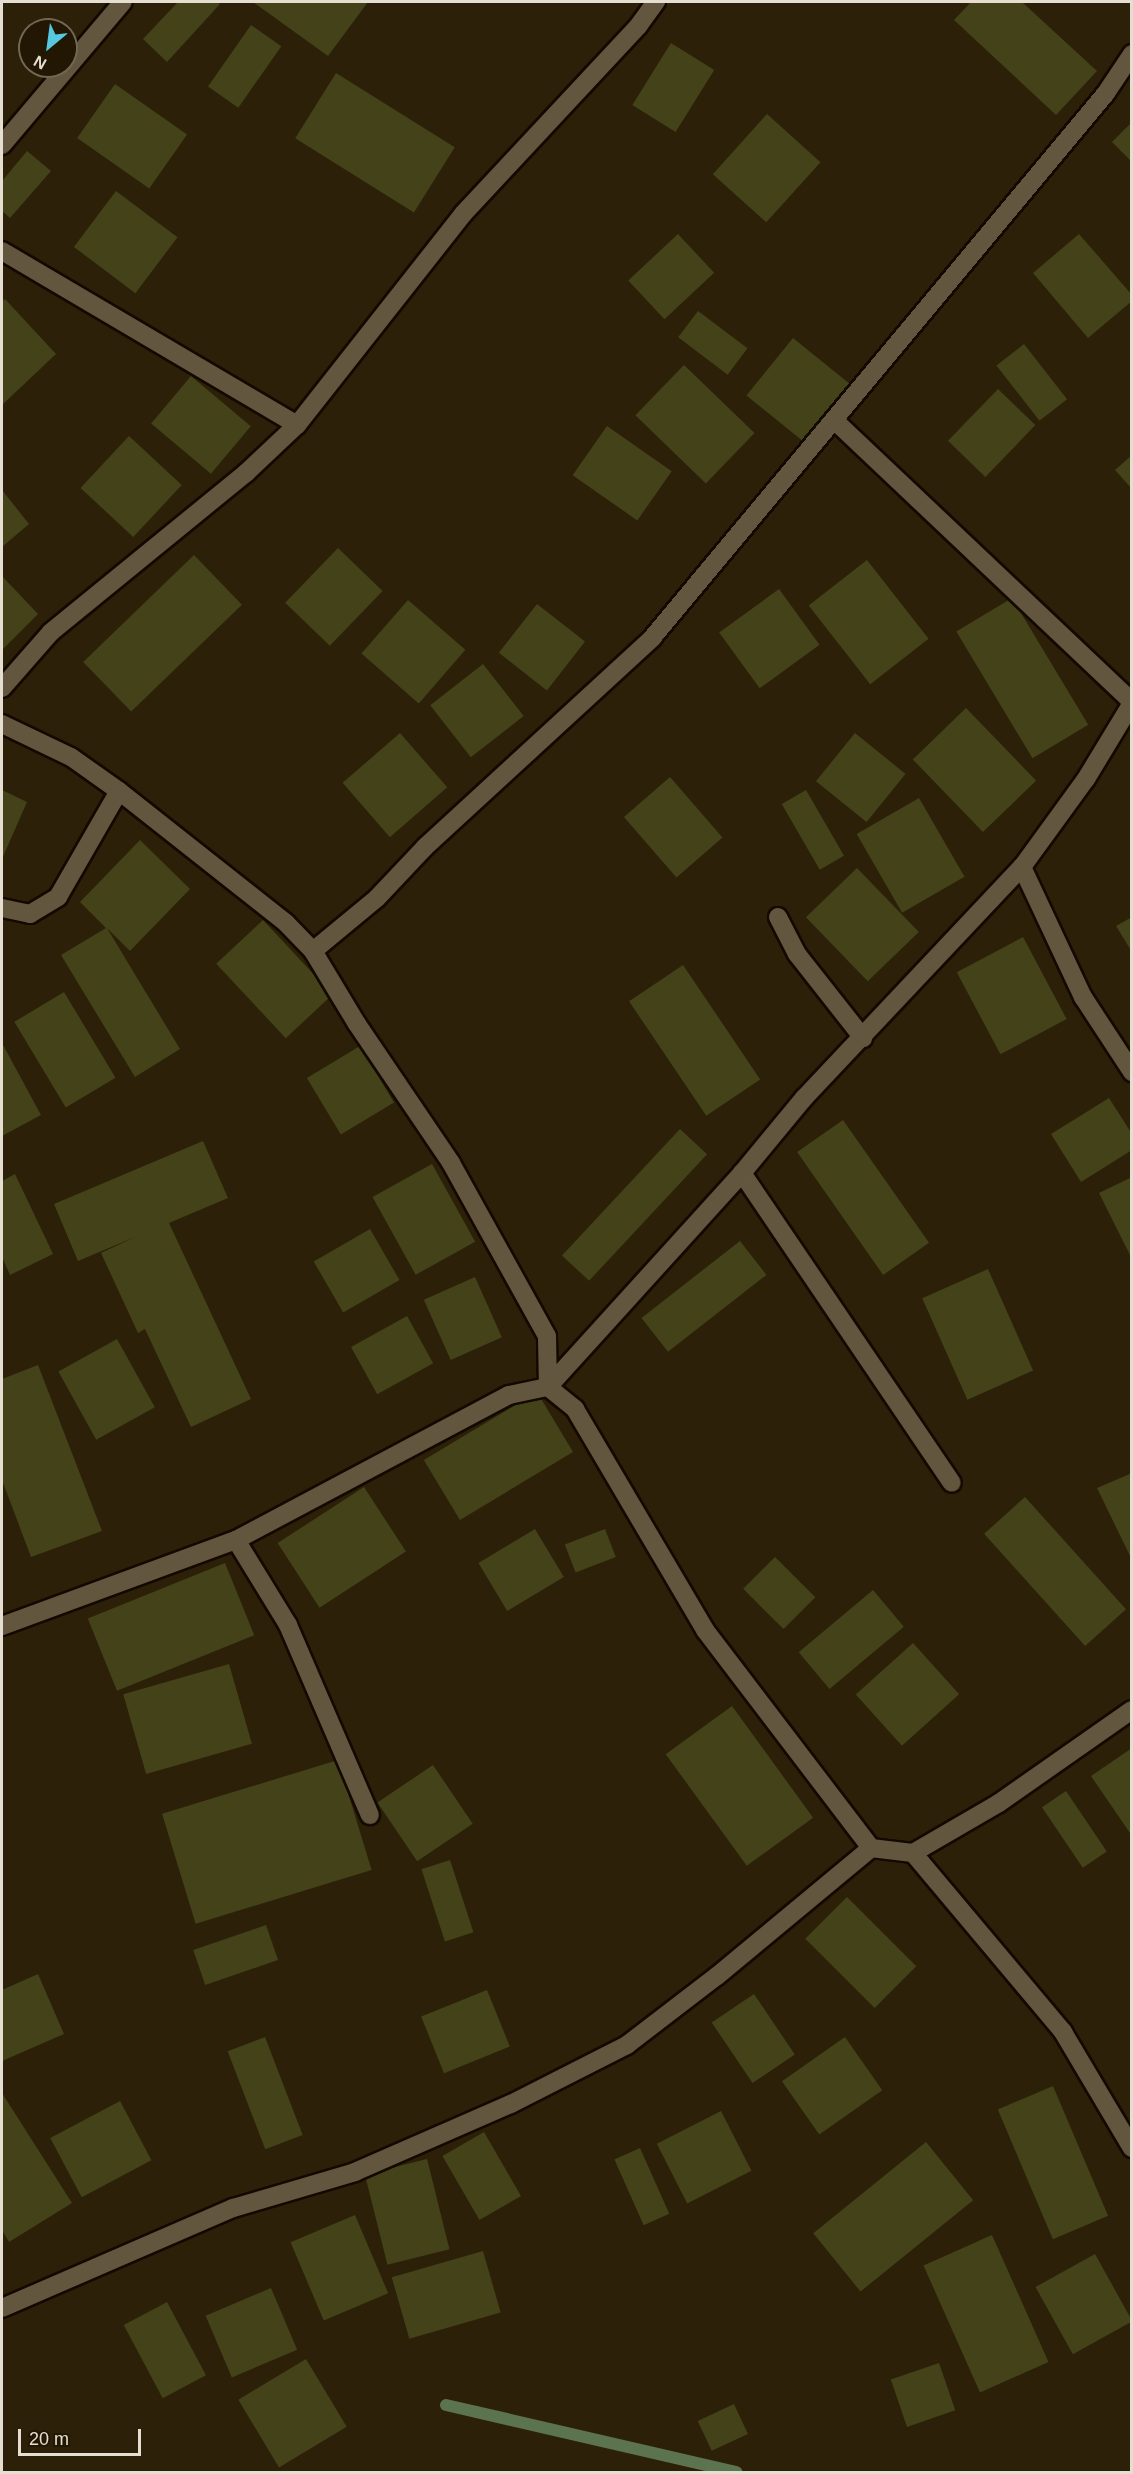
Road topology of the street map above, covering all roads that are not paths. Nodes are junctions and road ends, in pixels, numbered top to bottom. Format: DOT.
graph roads {
  1 [pos="123,2"];
  2 [pos="656,2"];
  3 [pos="1131,54"];
  4 [pos="2,145"];
  5 [pos="2,250"];
  6 [pos="834,420"];
  7 [pos="297,425"];
  8 [pos="2,688"];
  9 [pos="1131,702"];
  10 [pos="2,724"];
  11 [pos="119,790"];
  12 [pos="1022,867"];
  13 [pos="2,908"];
  14 [pos="778,917"];
  15 [pos="313,951"];
  16 [pos="863,1038"];
  17 [pos="1131,1072"];
  18 [pos="742,1173"];
  19 [pos="548,1387"];
  20 [pos="952,1483"];
  21 [pos="236,1540"];
  22 [pos="2,1626"];
  23 [pos="1131,1710"];
  24 [pos="370,1815"];
  25 [pos="871,1848"];
  26 [pos="913,1852"];
  27 [pos="1131,2148"];
  28 [pos="2,2308"];
  1 -- 4 [label="street"];
  2 -- 7 [label="street"];
  3 -- 6 [label="street"];
  5 -- 7 [label="street"];
  6 -- 9 [label="street"];
  6 -- 15 [label="street"];
  7 -- 8 [label="street"];
  9 -- 12 [label="street"];
  10 -- 11 [label="street"];
  11 -- 13 [label="street"];
  11 -- 15 [label="street"];
  12 -- 16 [label="street"];
  12 -- 17 [label="street"];
  14 -- 16 [label="street"];
  15 -- 19 [label="street"];
  16 -- 18 [label="street"];
  18 -- 19 [label="street"];
  18 -- 20 [label="street"];
  19 -- 21 [label="street"];
  19 -- 25 [label="street"];
  21 -- 22 [label="street"];
  21 -- 24 [label="street"];
  23 -- 26 [label="street"];
  25 -- 26 [label="street"];
  25 -- 28 [label="street"];
  26 -- 27 [label="street"];
}
